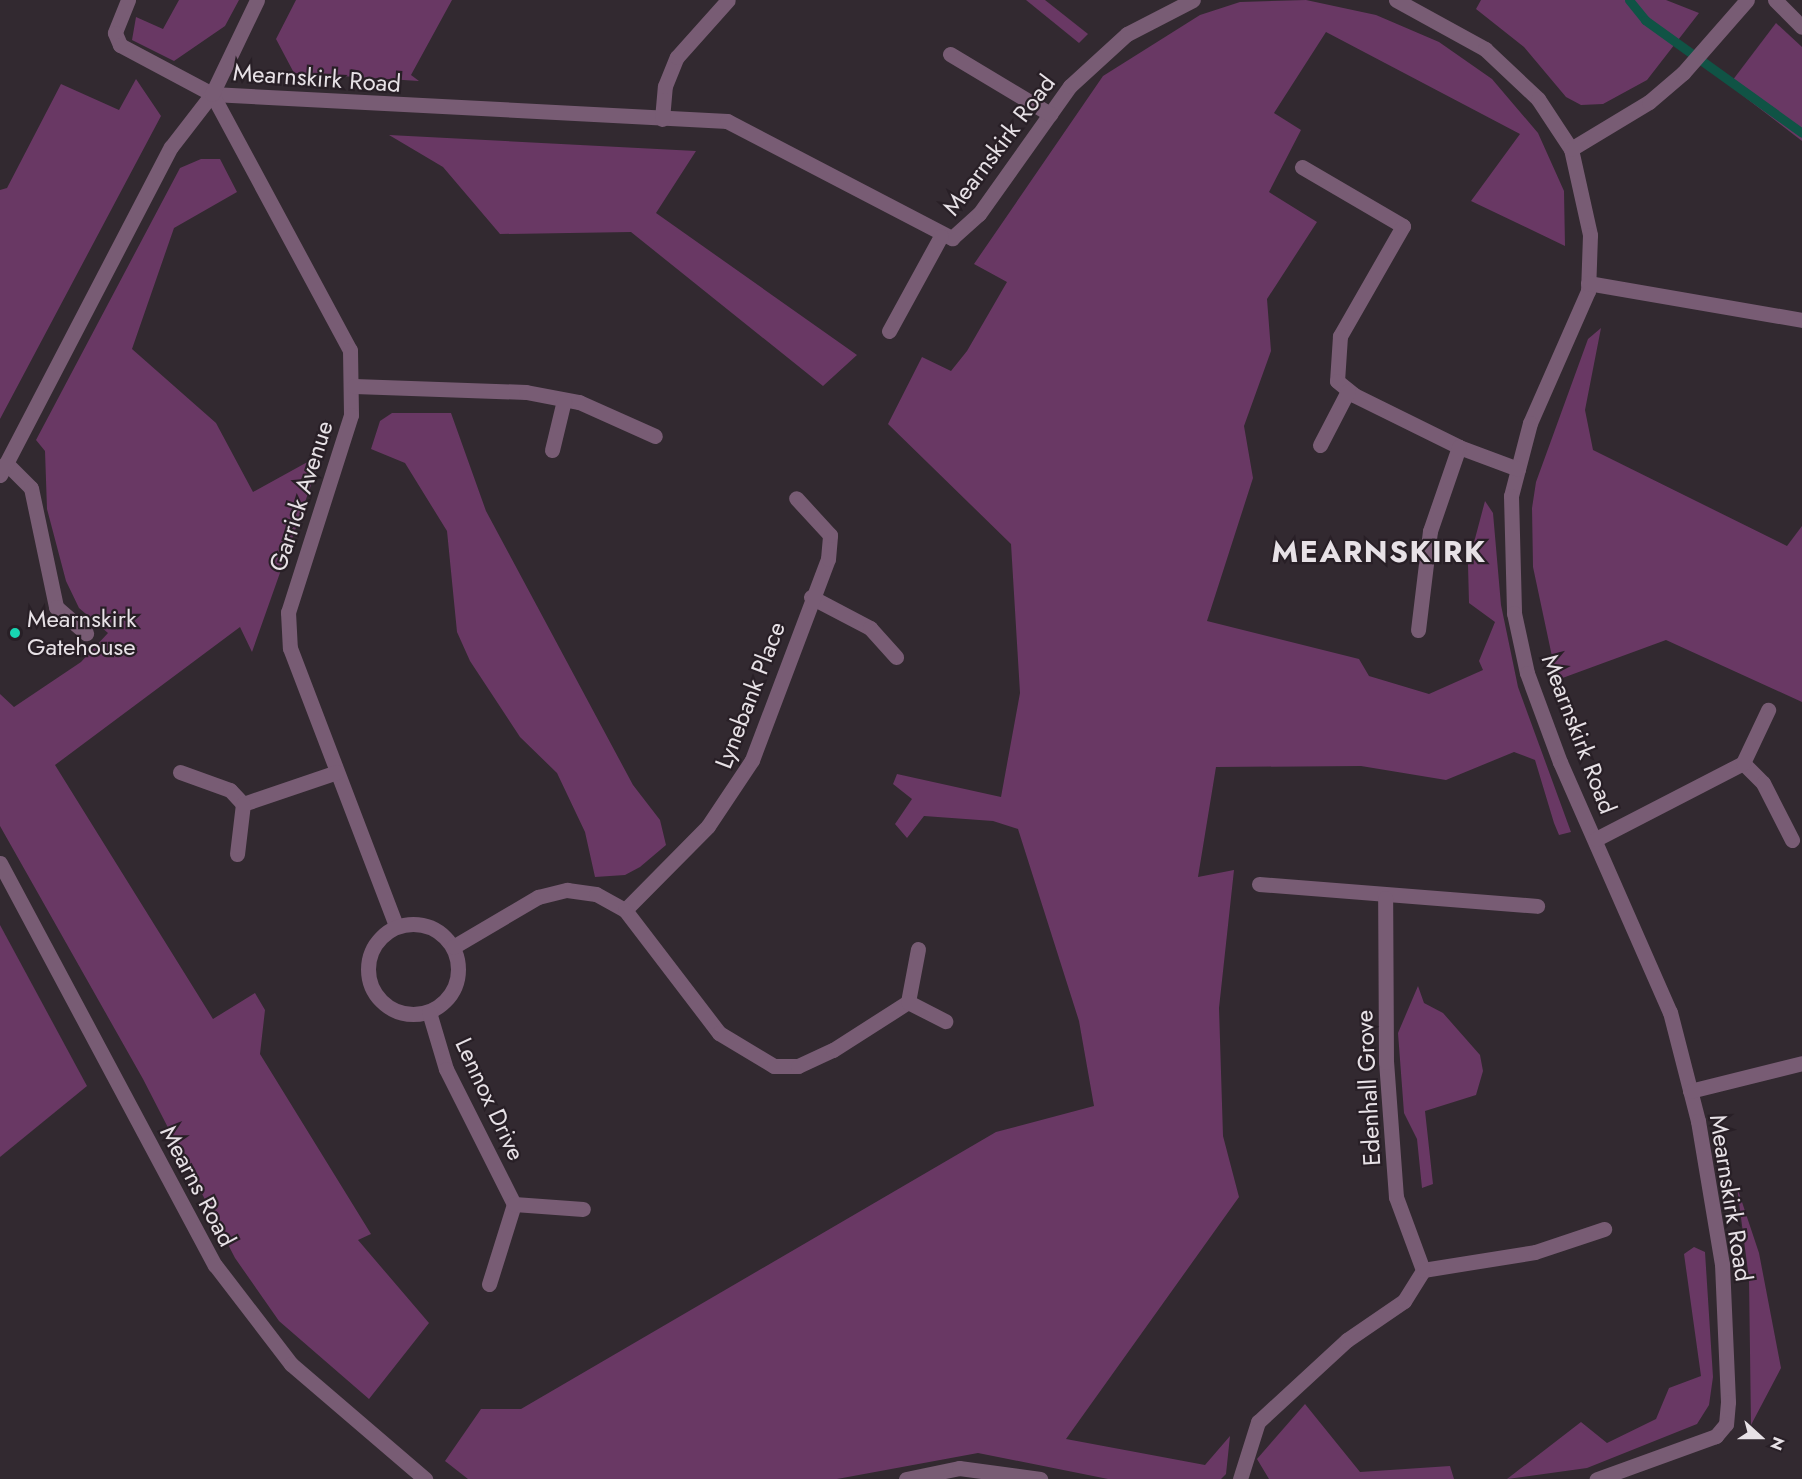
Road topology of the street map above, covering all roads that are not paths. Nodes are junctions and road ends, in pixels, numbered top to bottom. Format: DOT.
graph roads {
  1 [pos="128,0"];
  2 [pos="257,0"];
  3 [pos="728,0"];
  4 [pos="1193,0"];
  5 [pos="1396,0"];
  6 [pos="1748,0"];
  7 [pos="1775,0"];
  8 [pos="1802,27"];
  9 [pos="950,54"];
  10 [pos="212,94"];
  11 [pos="1050,114"];
  12 [pos="662,119"];
  13 [pos="1571,149"];
  14 [pos="1302,167"];
  15 [pos="941,236"];
  16 [pos="1588,283"];
  17 [pos="1802,320"];
  18 [pos="889,331"];
  19 [pos="354,386"];
  20 [pos="1348,391"];
  21 [pos="564,399"];
  22 [pos="655,436"];
  23 [pos="1320,445"];
  24 [pos="1459,447"];
  25 [pos="552,450"];
  26 [pos="3,469"];
  27 [pos="1518,469"];
  28 [pos="796,498"];
  29 [pos="811,597"];
  30 [pos="1418,630"];
  31 [pos="86,633"];
  32 [pos="896,657"];
  33 [pos="1768,710"];
  34 [pos="1743,762"];
  35 [pos="180,772"];
  36 [pos="337,772"];
  37 [pos="243,804"];
  38 [pos="1596,839"];
  39 [pos="1792,840"];
  40 [pos="237,854"];
  41 [pos="0,863"];
  42 [pos="1259,884"];
  43 [pos="1385,898"];
  44 [pos="1537,906"];
  45 [pos="625,910"];
  46 [pos="396,926"];
  47 [pos="453,947"];
  48 [pos="918,949"];
  49 [pos="908,1002"];
  50 [pos="429,1012"];
  51 [pos="945,1021"];
  52 [pos="1802,1064"];
  53 [pos="1690,1091"];
  54 [pos="514,1204"];
  55 [pos="583,1209"];
  56 [pos="1604,1229"];
  57 [pos="1423,1270"];
  58 [pos="489,1284"];
  59 [pos="425,1479"];
  60 [pos="906,1479"];
  61 [pos="1040,1479"];
  62 [pos="1240,1479"];
  63 [pos="1597,1479"];
  1 -- 10 [label="street"];
  2 -- 10 [label="street"];
  3 -- 12 [label="street"];
  4 -- 11 [label="street, Mearnskirk Road"];
  5 -- 13 [label="street, Mearnskirk Road"];
  6 -- 13 [label="street"];
  7 -- 8 [label="street"];
  9 -- 11 [label="street"];
  10 -- 12 [label="street, Mearnskirk Road"];
  10 -- 19 [label="street, Garrick Avenue"];
  10 -- 26 [label="street, Mearnskirk Road"];
  11 -- 15 [label="street, Mearnskirk Road"];
  12 -- 15 [label="street, Mearnskirk Road"];
  13 -- 16 [label="street, Mearnskirk Road"];
  14 -- 20 [label="street"];
  15 -- 18 [label="street"];
  16 -- 17 [label="street"];
  16 -- 27 [label="street, Mearnskirk Road"];
  19 -- 21 [label="street"];
  19 -- 36 [label="street, Garrick Avenue"];
  20 -- 23 [label="street"];
  20 -- 24 [label="street"];
  21 -- 22 [label="street"];
  21 -- 25 [label="street"];
  24 -- 27 [label="street"];
  24 -- 30 [label="street"];
  26 -- 31 [label="street, Mearnskirk Road"];
  27 -- 38 [label="street, Mearnskirk Road"];
  28 -- 29 [label="street, Lynebank Place"];
  29 -- 32 [label="street"];
  29 -- 45 [label="street, Lynebank Place"];
  33 -- 34 [label="street"];
  34 -- 38 [label="street"];
  34 -- 39 [label="street"];
  35 -- 37 [label="street"];
  36 -- 37 [label="street"];
  36 -- 46 [label="street, Garrick Avenue"];
  37 -- 40 [label="street"];
  38 -- 53 [label="street, Mearnskirk Road"];
  41 -- 59 [label="street, Mearns Road"];
  42 -- 43 [label="street"];
  43 -- 44 [label="street"];
  43 -- 57 [label="street, Edenhall Grove"];
  45 -- 47 [label="street"];
  45 -- 49 [label="street"];
  46 -- 47 [label="street"];
  46 -- 50 [label="street"];
  47 -- 50 [label="street"];
  48 -- 49 [label="street"];
  49 -- 51 [label="street"];
  50 -- 54 [label="street, Lennox Drive"];
  52 -- 53 [label="street"];
  53 -- 63 [label="street, Mearnskirk Road"];
  54 -- 55 [label="street"];
  54 -- 58 [label="street"];
  56 -- 57 [label="street"];
  57 -- 62 [label="street"];
  60 -- 61 [label="street"];
}
